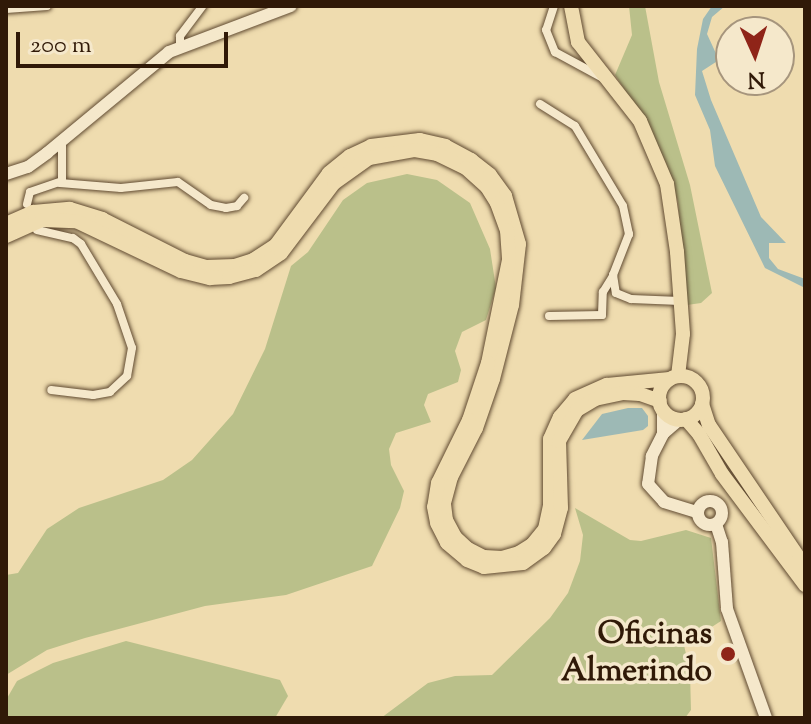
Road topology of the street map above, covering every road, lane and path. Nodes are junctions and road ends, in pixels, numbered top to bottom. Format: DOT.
graph roads {
  1 [pos="47,6"];
  2 [pos="203,6"];
  3 [pos="291,6"];
  4 [pos="554,6"];
  5 [pos="571,6"];
  6 [pos="6,9"];
  7 [pos="180,47"];
  8 [pos="606,79"];
  9 [pos="540,104"];
  10 [pos="62,140"];
  11 [pos="6,174"];
  12 [pos="60,183"];
  13 [pos="244,198"];
  14 [pos="27,204"];
  15 [pos="6,224"];
  16 [pos="37,230"];
  17 [pos="6,236"];
  18 [pos="613,275"];
  19 [pos="680,301"];
  20 [pos="549,316"];
  21 [pos="683,334"];
  22 [pos="674,378"];
  23 [pos="697,382"];
  24 [pos="51,390"];
  25 [pos="702,404"];
  26 [pos="662,406"];
  27 [pos="683,419"];
  28 [pos="663,434"];
  29 [pos="708,436"];
  30 [pos="697,512"];
  31 [pos="716,524"];
  32 [pos="805,567"];
  33 [pos="805,585"];
  34 [pos="766,718"];
  1 -- 6 [label="street"];
  2 -- 7 [label="street"];
  3 -- 7 [label="street"];
  4 -- 8 [label="street"];
  5 -- 8 [label="main road"];
  7 -- 10 [label="street"];
  8 -- 19 [label="main road"];
  9 -- 18 [label="street"];
  10 -- 11 [label="street"];
  10 -- 12 [label="street"];
  12 -- 13 [label="street"];
  12 -- 14 [label="street"];
  15 -- 22 [label="main road"];
  16 -- 24 [label="street"];
  17 -- 26 [label="main road"];
  18 -- 19 [label="street"];
  18 -- 20 [label="street"];
  19 -- 21 [label="main road"];
  21 -- 22 [label="main road"];
  21 -- 23 [label="main road"];
  22 -- 23 [label="main road"];
  22 -- 26 [label="main road"];
  23 -- 25 [label="main road"];
  25 -- 27 [label="main road"];
  25 -- 29 [label="main road"];
  26 -- 27 [label="main road"];
  26 -- 28 [label="street"];
  27 -- 28 [label="street"];
  27 -- 29 [label="main road"];
  28 -- 30 [label="street"];
  29 -- 32 [label="main road"];
  29 -- 33 [label="main road"];
  30 -- 31 [label="street"];
  30 -- 31 [label="street"];
  31 -- 34 [label="street"];
}
